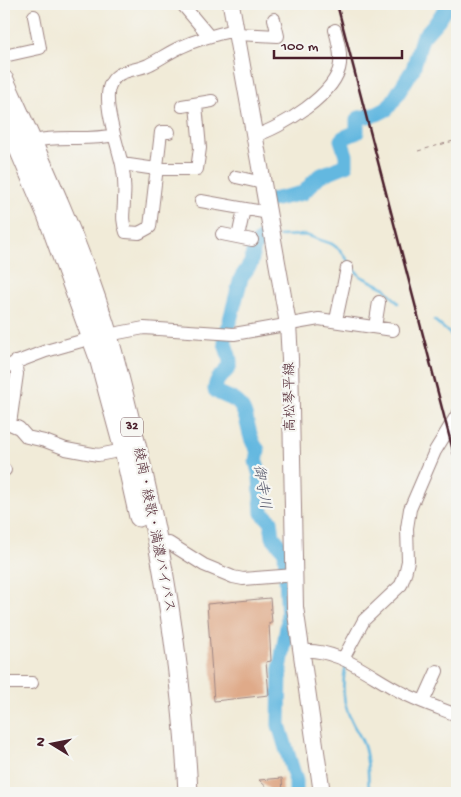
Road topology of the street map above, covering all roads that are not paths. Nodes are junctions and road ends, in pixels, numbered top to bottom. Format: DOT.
graph roads {
  1 [pos="182,4"];
  2 [pos="231,4"];
  3 [pos="34,16"];
  4 [pos="274,18"];
  5 [pos="335,30"];
  6 [pos="236,32"];
  7 [pos="209,36"];
  8 [pos="4,56"];
  9 [pos="4,80"];
  10 [pos="212,101"];
  11 [pos="196,105"];
  12 [pos="182,106"];
  13 [pos="4,114"];
  14 [pos="169,132"];
  15 [pos="114,134"];
  16 [pos="254,136"];
  17 [pos="25,144"];
  18 [pos="122,164"];
  19 [pos="156,169"];
  20 [pos="236,177"];
  21 [pos="263,183"];
  22 [pos="201,201"];
  23 [pos="244,209"];
  24 [pos="269,213"];
  25 [pos="222,234"];
  26 [pos="238,237"];
  27 [pos="252,240"];
  28 [pos="347,268"];
  29 [pos="379,302"];
  30 [pos="336,320"];
  31 [pos="288,324"];
  32 [pos="375,327"];
  33 [pos="393,330"];
  34 [pos="100,336"];
  35 [pos="9,364"];
  36 [pos="457,415"];
  37 [pos="124,450"];
  38 [pos="157,544"];
  39 [pos="289,575"];
  40 [pos="300,650"];
  41 [pos="346,661"];
  42 [pos="437,670"];
  43 [pos="4,683"];
  44 [pos="32,684"];
  45 [pos="423,702"];
  46 [pos="457,715"];
  47 [pos="176,793"];
  48 [pos="188,793"];
  49 [pos="322,793"];
  1 -- 7 [label="street"];
  2 -- 6 [label="main road, 高松琴平線"];
  3 -- 8 [label="street"];
  4 -- 6 [label="street"];
  5 -- 16 [label="street"];
  6 -- 7 [label="street"];
  6 -- 16 [label="main road, 高松琴平線"];
  7 -- 15 [label="street"];
  9 -- 17 [label="highway, 綾南・綾歌・満濃バイパス / 32"];
  10 -- 11 [label="street"];
  11 -- 12 [label="street"];
  11 -- 19 [label="street"];
  13 -- 17 [label="highway, 綾南・綾歌・満濃バイパス / 32"];
  14 -- 19 [label="street"];
  15 -- 17 [label="street"];
  15 -- 18 [label="street"];
  16 -- 21 [label="main road, 高松琴平線"];
  17 -- 34 [label="highway, 綾南・綾歌・満濃バイパス / 32"];
  18 -- 19 [label="street"];
  18 -- 19 [label="street"];
  20 -- 21 [label="street"];
  21 -- 24 [label="main road, 高松琴平線"];
  22 -- 23 [label="street"];
  23 -- 24 [label="street"];
  23 -- 26 [label="street"];
  24 -- 31 [label="main road, 高松琴平線"];
  25 -- 26 [label="street"];
  26 -- 27 [label="street"];
  28 -- 30 [label="street"];
  29 -- 32 [label="street"];
  30 -- 31 [label="street"];
  30 -- 32 [label="street"];
  31 -- 34 [label="street"];
  31 -- 39 [label="main road, 高松琴平線"];
  32 -- 33 [label="street"];
  34 -- 35 [label="street"];
  34 -- 37 [label="highway, 綾南・綾歌・満濃バイパス / 32"];
  34 -- 38 [label="highway, 綾南・綾歌・満濃バイパス / 32"];
  35 -- 37 [label="street"];
  36 -- 41 [label="street"];
  37 -- 47 [label="highway, 綾南・綾歌・満濃バイパス / 32"];
  38 -- 39 [label="street"];
  38 -- 48 [label="highway, 綾南・綾歌・満濃バイパス / 32"];
  39 -- 40 [label="main road, 高松琴平線"];
  40 -- 41 [label="street"];
  40 -- 49 [label="main road, 高松琴平線"];
  41 -- 45 [label="street"];
  42 -- 45 [label="street"];
  43 -- 44 [label="street"];
  45 -- 46 [label="street"];
}
